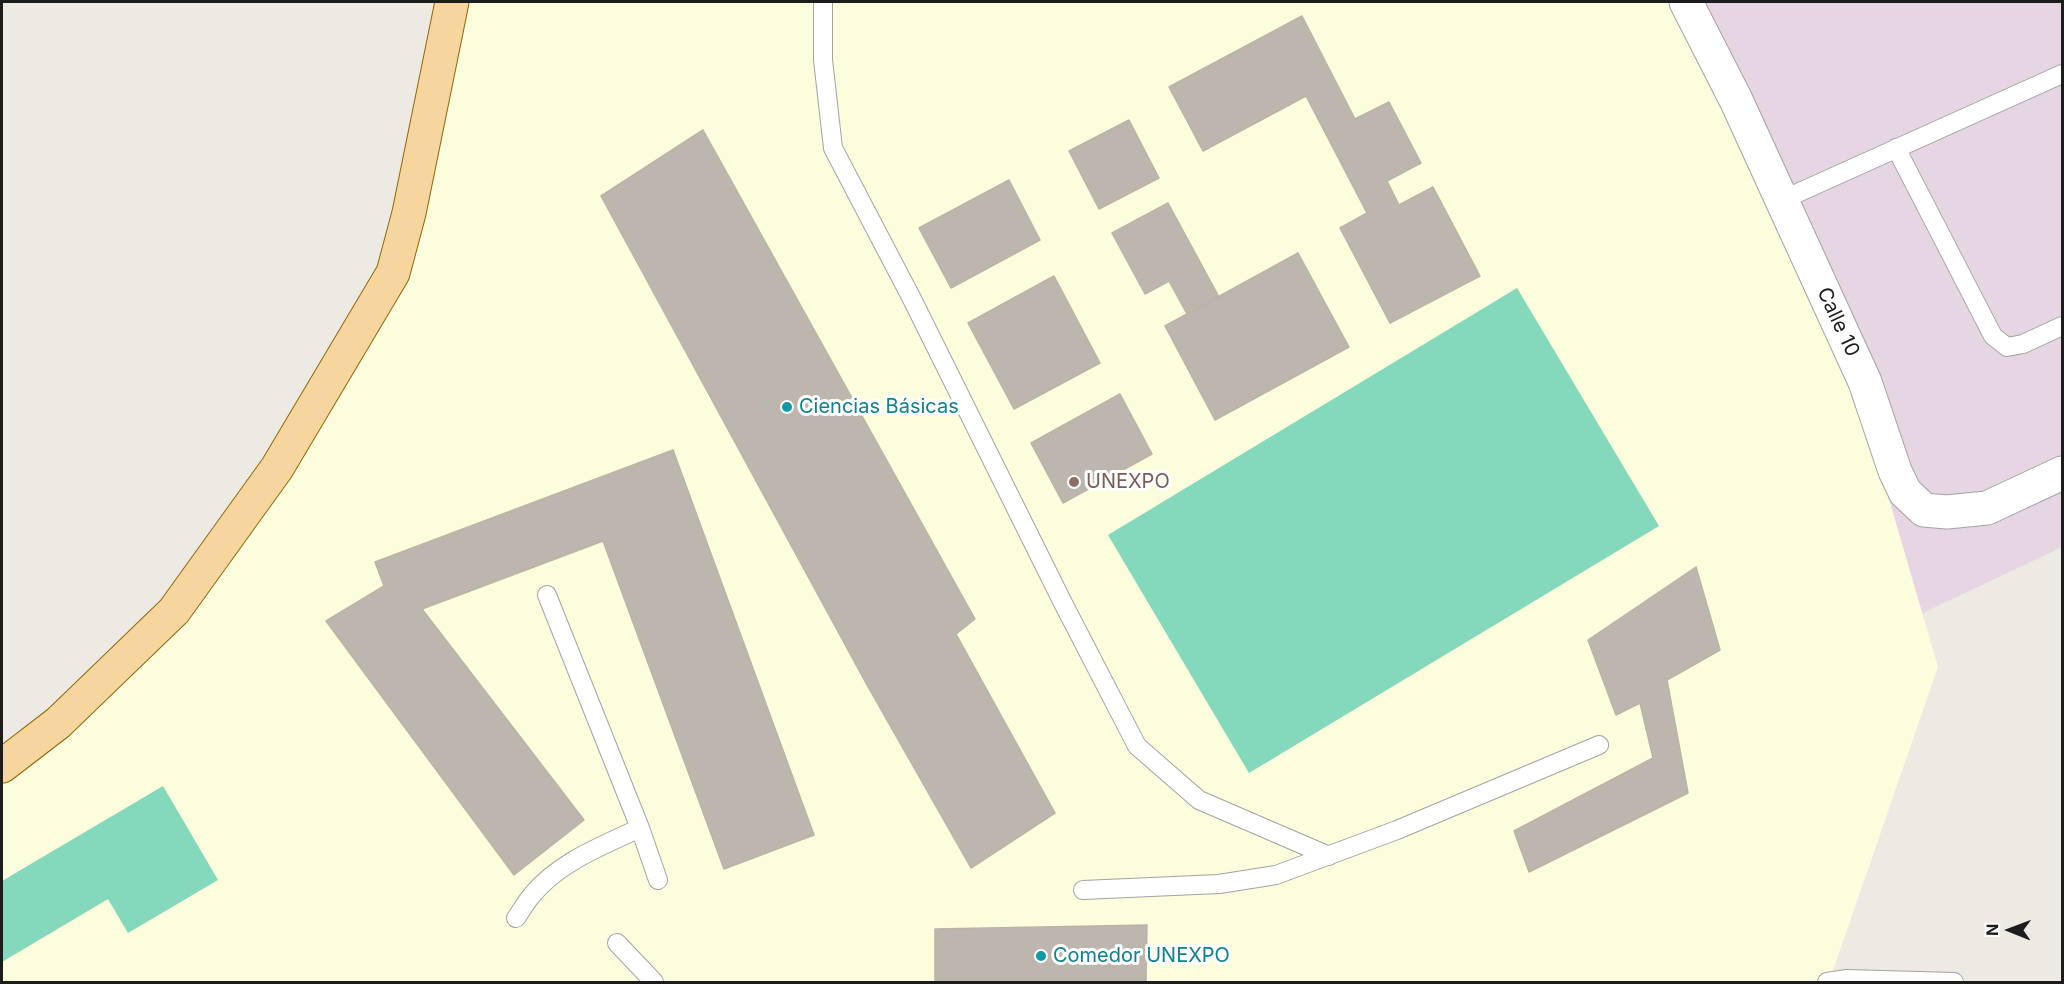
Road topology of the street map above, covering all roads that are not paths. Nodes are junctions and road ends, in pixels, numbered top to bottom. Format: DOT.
graph roads {
  1 [pos="452,2"];
  2 [pos="823,2"];
  3 [pos="1686,2"];
  4 [pos="2062,74"];
  5 [pos="1896,148"];
  6 [pos="1782,200"];
  7 [pos="2062,326"];
  8 [pos="2062,473"];
  9 [pos="547,595"];
  10 [pos="1599,745"];
  11 [pos="2,766"];
  12 [pos="640,828"];
  13 [pos="1329,856"];
  14 [pos="658,880"];
  15 [pos="1083,890"];
  16 [pos="516,918"];
  17 [pos="617,942"];
  18 [pos="654,982"];
  19 [pos="1827,982"];
  20 [pos="1954,982"];
  1 -- 11 [label="main road"];
  2 -- 13 [label="lane"];
  3 -- 6 [label="street, Calle 10"];
  4 -- 5 [label="lane"];
  5 -- 6 [label="lane"];
  5 -- 7 [label="lane"];
  6 -- 8 [label="street, Calle 10"];
  9 -- 12 [label="lane"];
  10 -- 13 [label="lane"];
  12 -- 14 [label="lane"];
  12 -- 16 [label="lane"];
  13 -- 15 [label="lane"];
  17 -- 18 [label="lane"];
  19 -- 20 [label="lane"];
}
